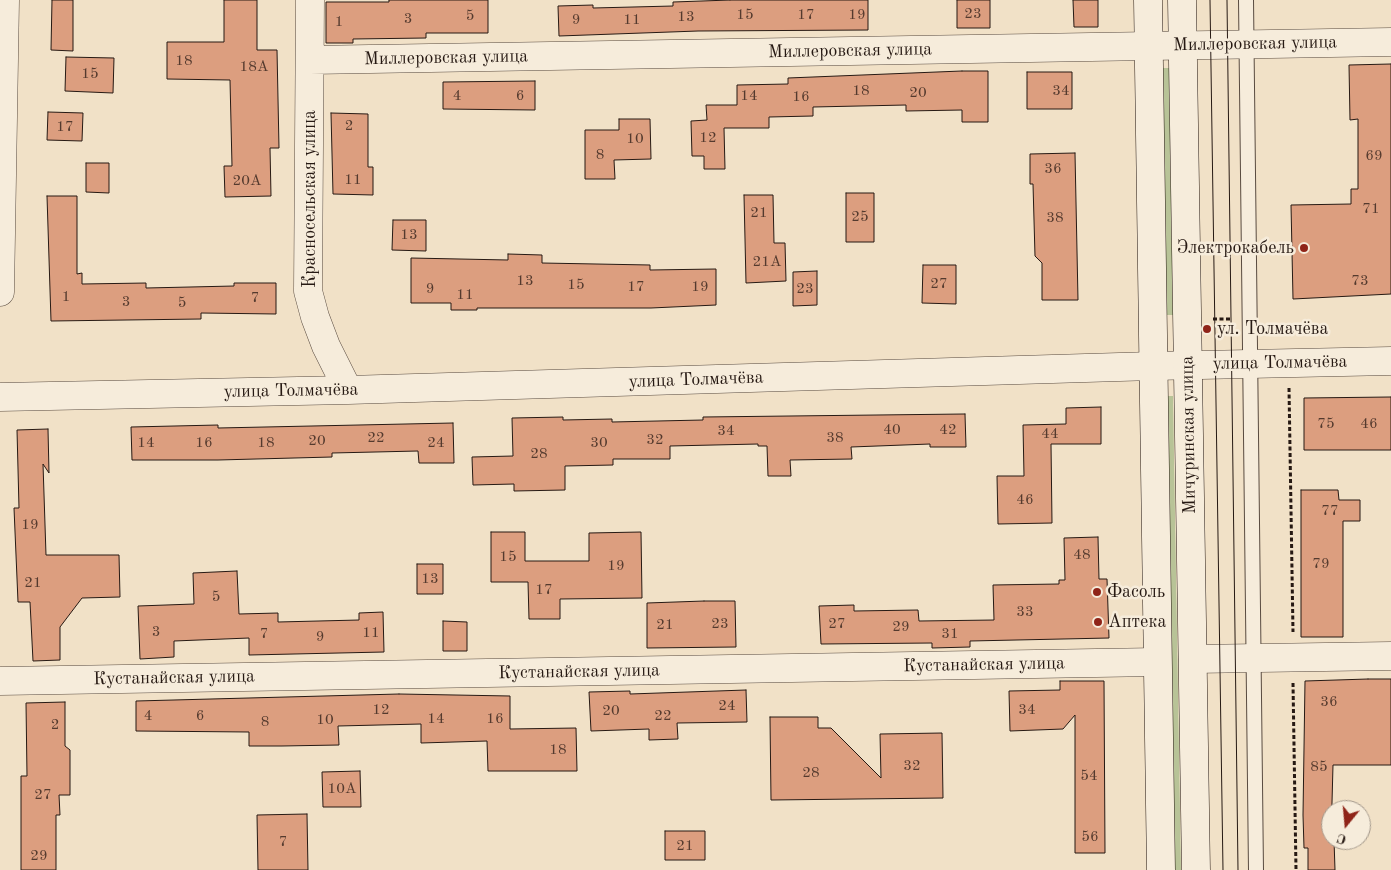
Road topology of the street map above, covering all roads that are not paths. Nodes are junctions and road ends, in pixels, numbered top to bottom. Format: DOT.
graph roads {
  1 [pos="5,0"];
  2 [pos="310,0"];
  3 [pos="1148,0"];
  4 [pos="1182,0"];
  5 [pos="1246,0"];
  6 [pos="1391,42"];
  7 [pos="1246,45"];
  8 [pos="1148,46"];
  9 [pos="1183,46"];
  10 [pos="310,60"];
  11 [pos="0,292"];
  12 [pos="1391,361"];
  13 [pos="1248,364"];
  14 [pos="1188,365"];
  15 [pos="1154,366"];
  16 [pos="348,390"];
  17 [pos="0,397"];
  18 [pos="1391,656"];
  19 [pos="1252,658"];
  20 [pos="1192,659"];
  21 [pos="1157,662"];
  22 [pos="0,681"];
  23 [pos="1160,870"];
  24 [pos="1196,870"];
  25 [pos="1256,870"];
  1 -- 11 [label="street"];
  2 -- 10 [label="street, Красносельская улица"];
  3 -- 8 [label="street, Мичуринская улица"];
  4 -- 9 [label="street, Мичуринская улица"];
  5 -- 7 [label="lane"];
  6 -- 7 [label="street, Миллеровская улица"];
  7 -- 9 [label="street, Миллеровская улица"];
  7 -- 13 [label="lane"];
  8 -- 9 [label="street, Миллеровская улица"];
  8 -- 10 [label="street, Миллеровская улица"];
  8 -- 15 [label="street, Мичуринская улица"];
  9 -- 14 [label="street, Мичуринская улица"];
  10 -- 16 [label="street, Красносельская улица"];
  12 -- 13 [label="street, улица Толмачёва"];
  13 -- 14 [label="street, улица Толмачёва"];
  13 -- 19 [label="lane"];
  14 -- 15 [label="street, улица Толмачёва"];
  14 -- 20 [label="street, Мичуринская улица"];
  15 -- 16 [label="street, улица Толмачёва"];
  15 -- 21 [label="street, Мичуринская улица"];
  16 -- 17 [label="street, улица Толмачёва"];
  18 -- 19 [label="street"];
  19 -- 20 [label="street"];
  19 -- 25 [label="lane"];
  20 -- 24 [label="street, Мичуринская улица"];
  21 -- 22 [label="street, Кустанайская улица"];
  21 -- 23 [label="street, Мичуринская улица"];
}
